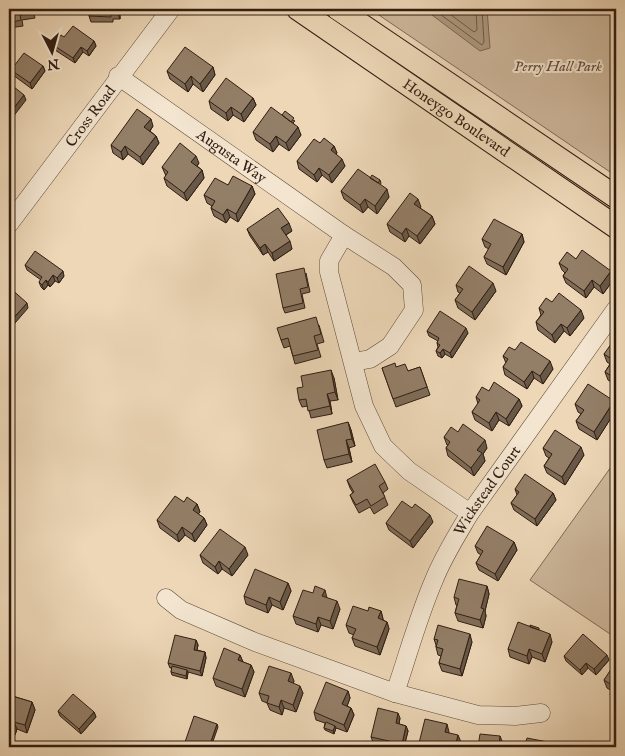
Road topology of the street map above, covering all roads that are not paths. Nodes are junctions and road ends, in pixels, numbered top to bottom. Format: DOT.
graph roads {
  1 [pos="171,9"];
  2 [pos="298,9"];
  3 [pos="338,9"];
  4 [pos="118,76"];
  5 [pos="616,197"];
  6 [pos="9,224"];
  7 [pos="616,227"];
  8 [pos="344,235"];
  9 [pos="616,310"];
  10 [pos="353,362"];
  11 [pos="470,513"];
  12 [pos="166,598"];
  13 [pos="395,693"];
  14 [pos="541,713"];
  1 -- 4 [label="street, Cross Road"];
  2 -- 7 [label="main road, Honeygo Boulevard"];
  3 -- 5 [label="main road, Honeygo Boulevard"];
  4 -- 6 [label="street, Cross Road"];
  4 -- 8 [label="street, Augusta Way"];
  8 -- 10 [label="street"];
  8 -- 10 [label="street, Augusta Way"];
  9 -- 11 [label="street, Wickstead Court"];
  10 -- 11 [label="street"];
  11 -- 13 [label="street, Wickstead Court"];
  12 -- 13 [label="street"];
  13 -- 14 [label="street"];
}
